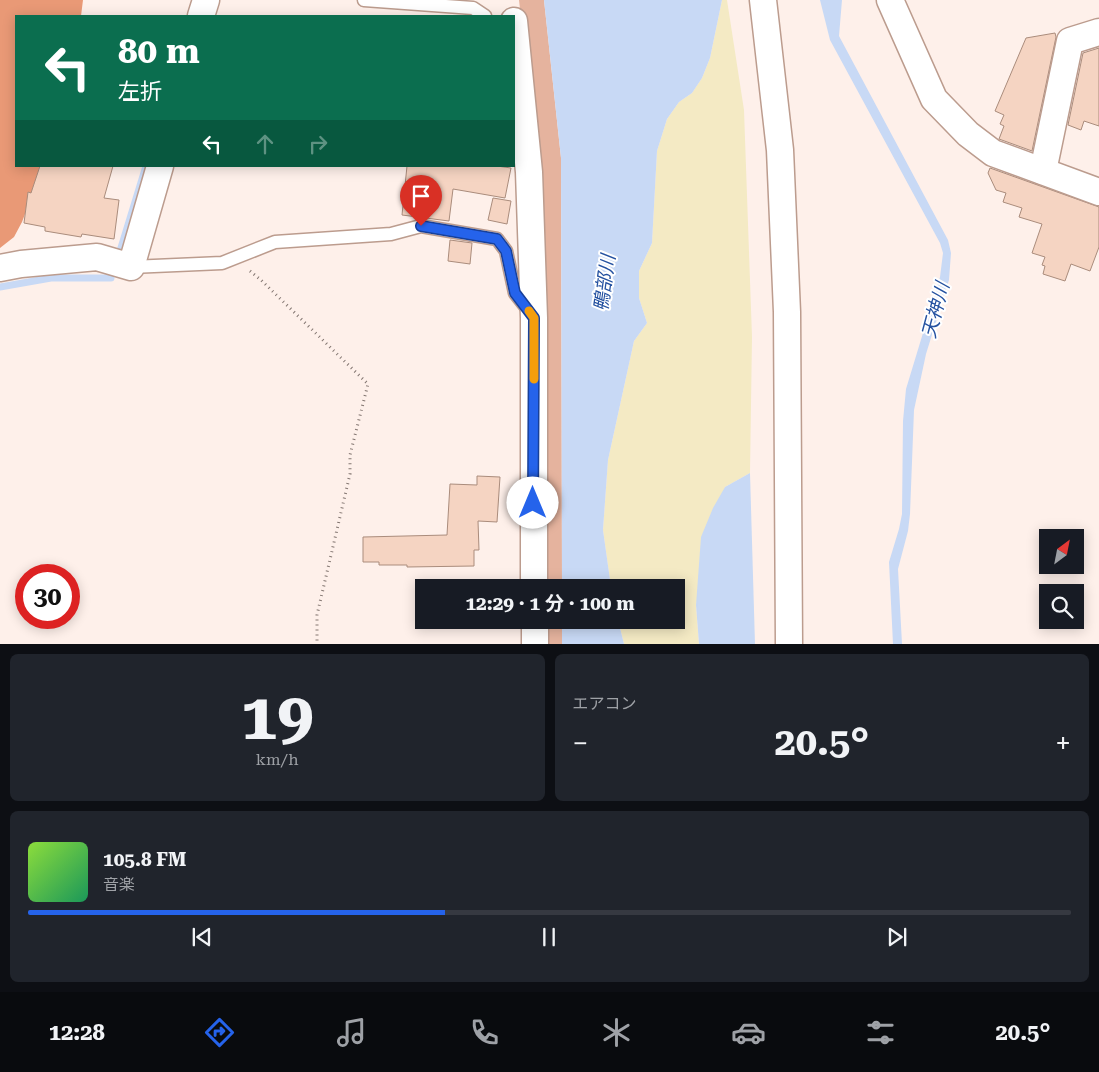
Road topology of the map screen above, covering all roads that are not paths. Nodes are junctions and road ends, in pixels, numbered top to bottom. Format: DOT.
graph roads {
  1 [pos="206,0"];
  2 [pos="364,0"];
  3 [pos="512,0"];
  4 [pos="763,0"];
  5 [pos="890,0"];
  6 [pos="201,15"];
  7 [pos="484,15"];
  8 [pos="513,15"];
  9 [pos="1099,32"];
  10 [pos="515,41"];
  11 [pos="519,123"];
  12 [pos="160,167"];
  13 [pos="1043,171"];
  14 [pos="1099,192"];
  15 [pos="131,267"];
  16 [pos="0,268"];
  17 [pos="534,318"];
  18 [pos="534,579"];
  19 [pos="535,629"];
  20 [pos="536,644"];
  21 [pos="789,644"];
  1 -- 6 [label="street"];
  2 -- 7 [label="lane"];
  3 -- 8 [label="street"];
  4 -- 21 [label="street"];
  5 -- 13 [label="street"];
  9 -- 13 [label="street"];
  10 -- 11 [label="street"];
  11 -- 17 [label="street"];
  12 -- 15 [label="street"];
  13 -- 14 [label="street"];
  15 -- 16 [label="street"];
  15 -- 17 [label="lane"];
  17 -- 18 [label="street"];
  19 -- 20 [label="street"];
}
